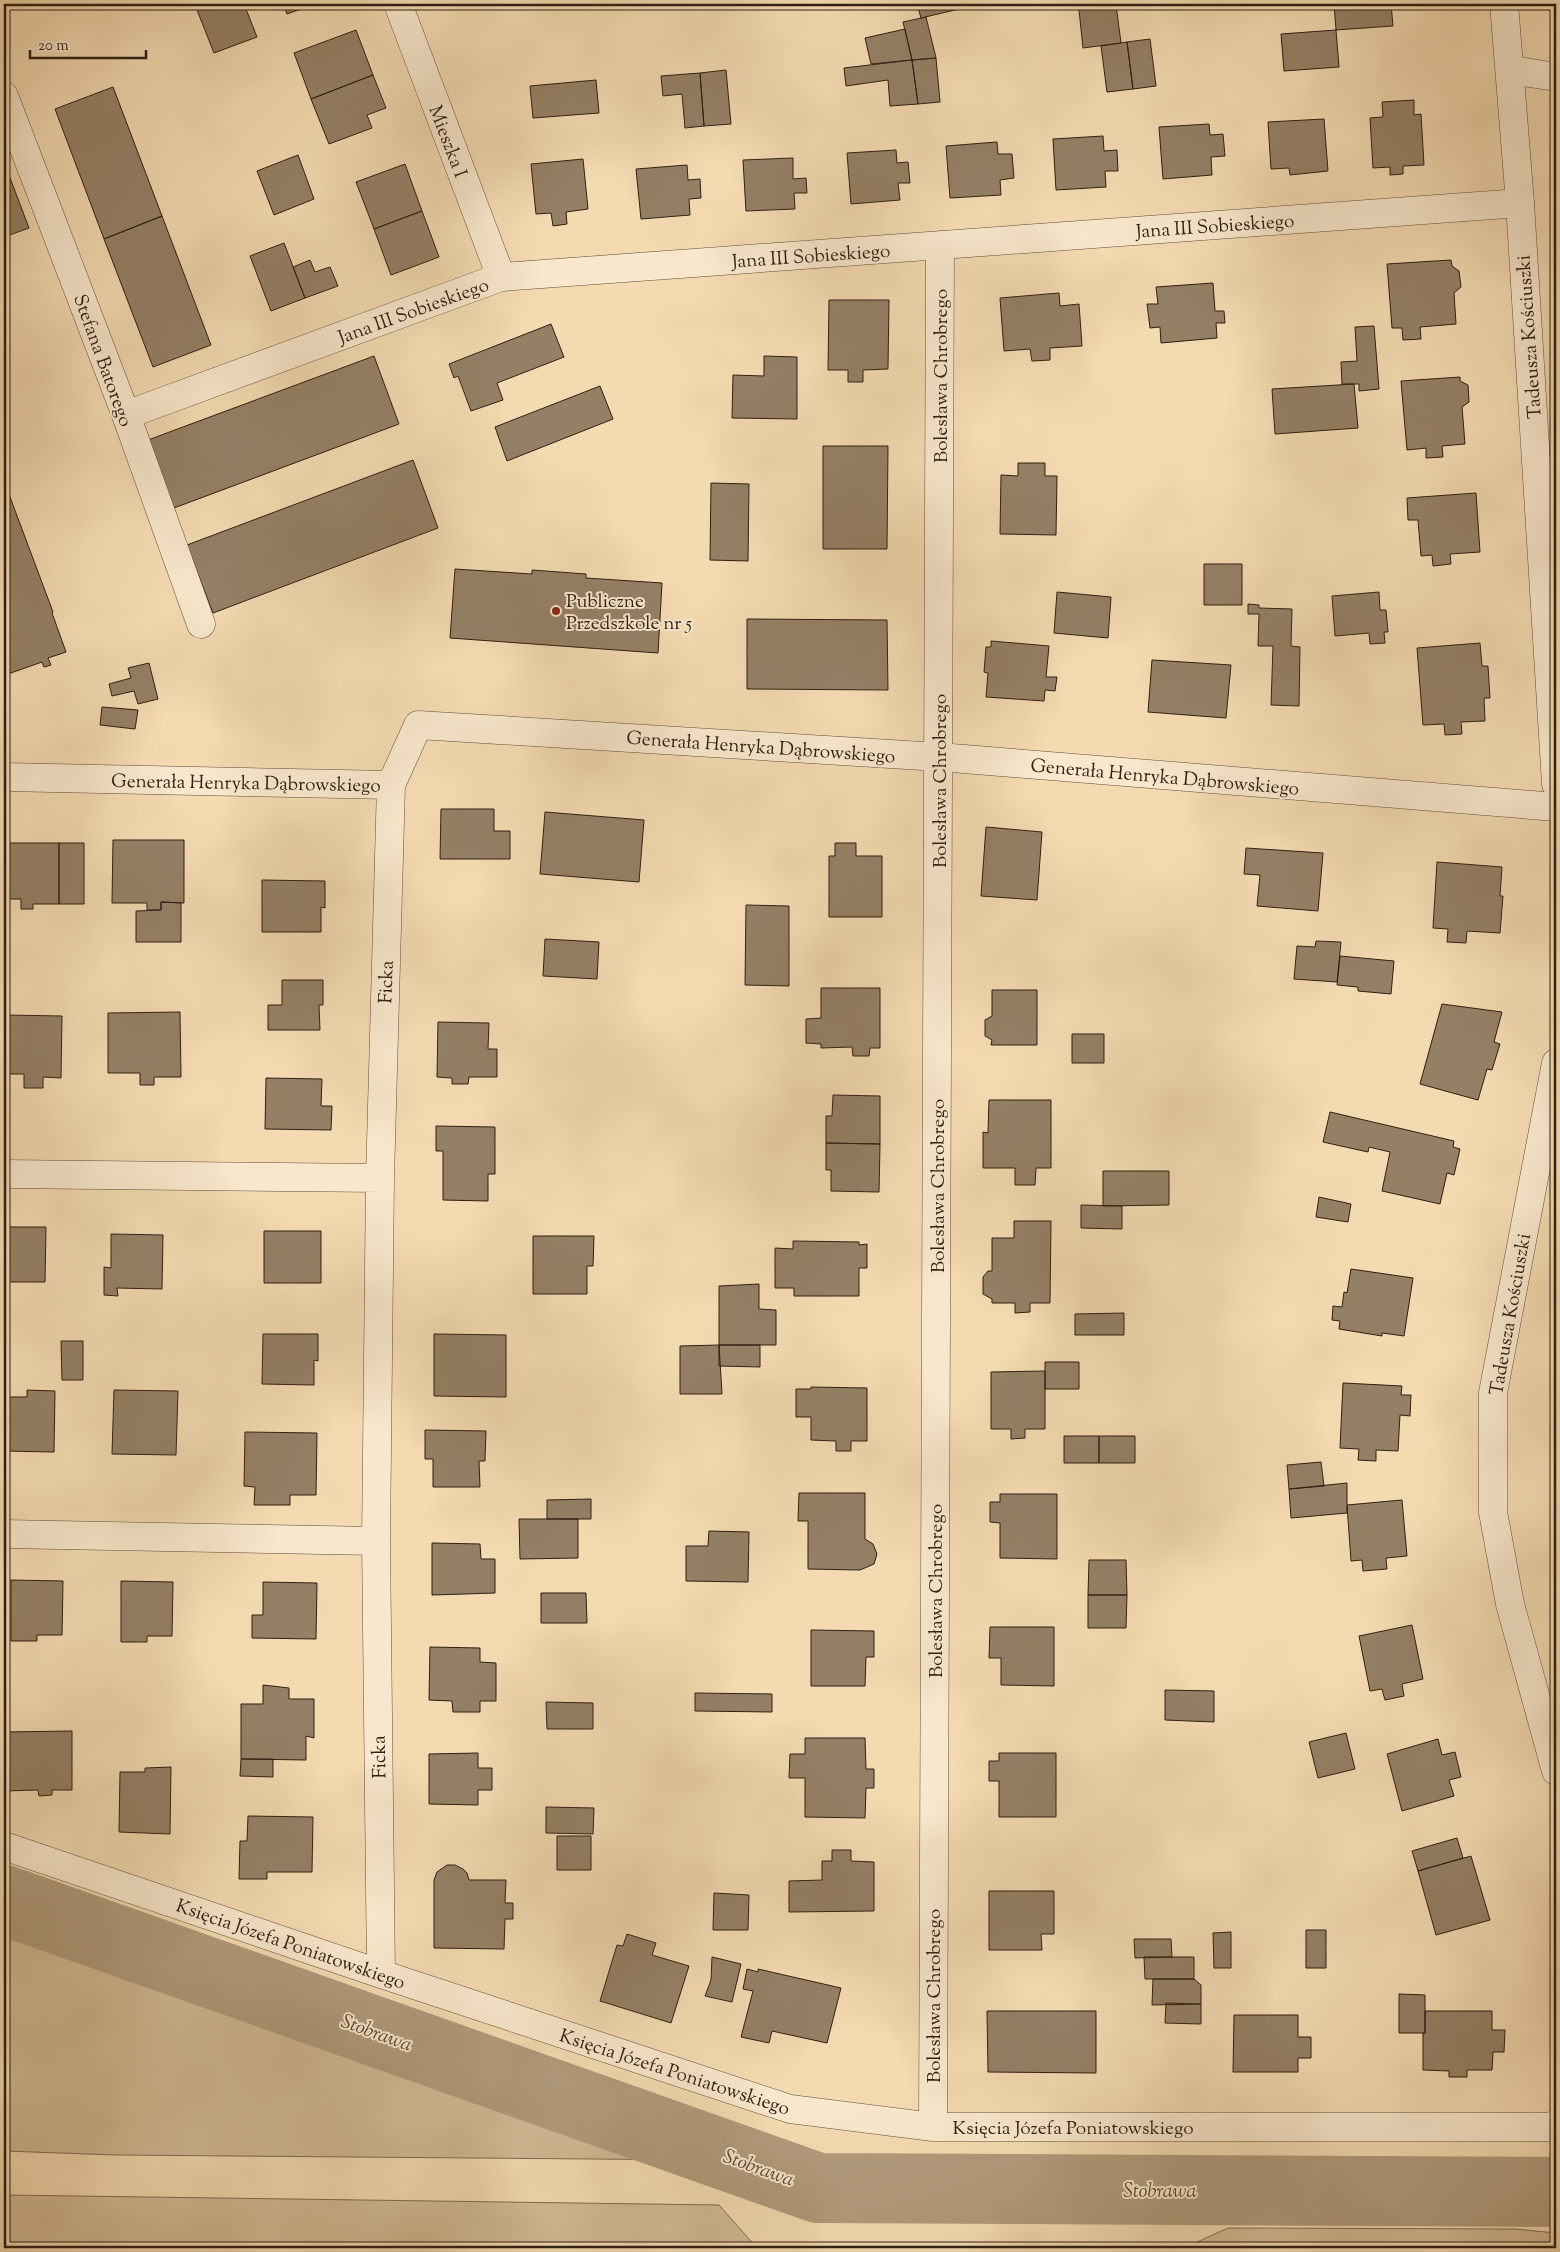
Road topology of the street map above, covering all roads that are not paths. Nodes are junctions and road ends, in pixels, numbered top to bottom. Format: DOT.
graph roads {
  1 [pos="398,4"];
  2 [pos="1504,4"];
  3 [pos="1511,70"];
  4 [pos="1556,77"];
  5 [pos="4,96"];
  6 [pos="1520,203"];
  7 [pos="940,246"];
  8 [pos="501,277"];
  9 [pos="126,415"];
  10 [pos="201,624"];
  11 [pos="939,757"];
  12 [pos="4,777"];
  13 [pos="1556,784"];
  14 [pos="391,785"];
  15 [pos="1556,808"];
  16 [pos="1556,1063"];
  17 [pos="4,1174"];
  18 [pos="380,1178"];
  19 [pos="4,1534"];
  20 [pos="376,1541"];
  21 [pos="1556,1771"];
  22 [pos="4,1846"];
  23 [pos="381,1974"];
  24 [pos="1556,2125"];
  25 [pos="933,2127"];
  1 -- 8 [label="street, Mieszka I"];
  2 -- 3 [label="street, Tadeusza Kościuszki"];
  3 -- 4 [label="street"];
  3 -- 6 [label="street, Tadeusza Kościuszki"];
  5 -- 9 [label="street, Stefana Batorego"];
  6 -- 7 [label="street, Jana III Sobieskiego"];
  6 -- 13 [label="street, Tadeusza Kościuszki"];
  7 -- 8 [label="street, Jana III Sobieskiego"];
  7 -- 11 [label="street, Bolesława Chrobrego"];
  8 -- 9 [label="street, Jana III Sobieskiego"];
  9 -- 10 [label="street, Stefana Batorego"];
  11 -- 14 [label="street, Generała Henryka Dąbrowskiego"];
  11 -- 15 [label="street, Generała Henryka Dąbrowskiego"];
  11 -- 25 [label="street, Bolesława Chrobrego"];
  12 -- 14 [label="street, Generała Henryka Dąbrowskiego"];
  14 -- 18 [label="street, Ficka"];
  16 -- 21 [label="street, Tadeusza Kościuszki"];
  17 -- 18 [label="street"];
  18 -- 20 [label="street, Ficka"];
  19 -- 20 [label="street"];
  20 -- 23 [label="street, Ficka"];
  22 -- 23 [label="street, Księcia Józefa Poniatowskiego"];
  23 -- 25 [label="street, Księcia Józefa Poniatowskiego"];
  24 -- 25 [label="street, Księcia Józefa Poniatowskiego"];
}
